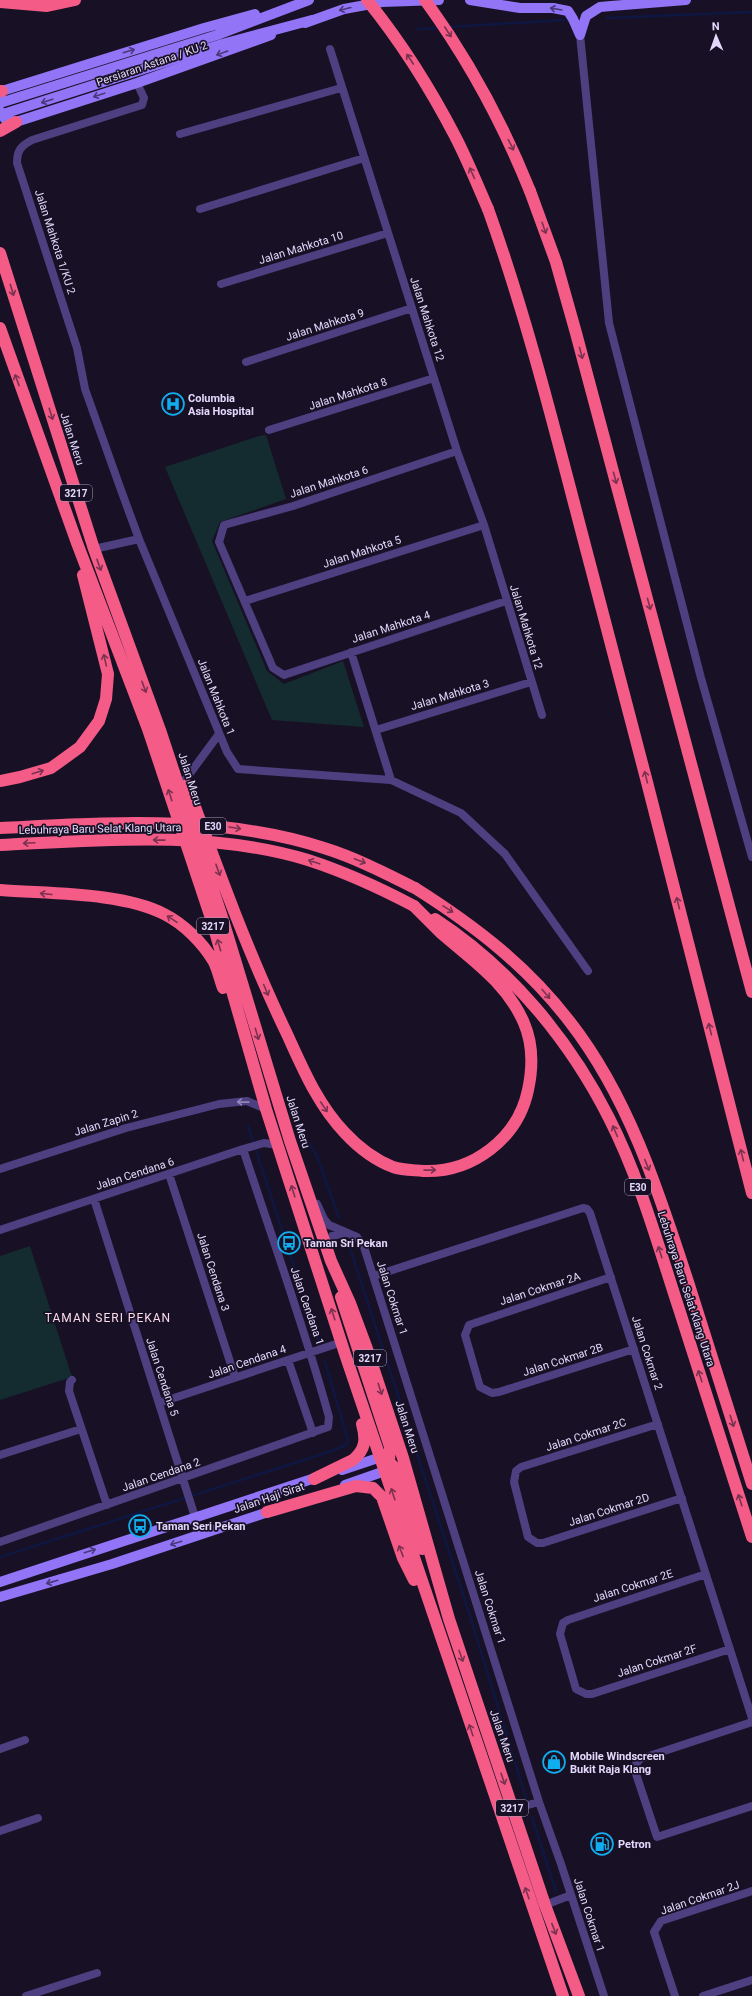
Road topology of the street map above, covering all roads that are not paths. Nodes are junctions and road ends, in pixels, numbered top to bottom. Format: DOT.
graph roads {
  1 [pos="74,0"];
  2 [pos="308,0"];
  3 [pos="367,0"];
  4 [pos="426,0"];
  5 [pos="439,0"];
  6 [pos="470,0"];
  7 [pos="686,0"];
  8 [pos="0,2"];
  9 [pos="312,20"];
  10 [pos="580,35"];
  11 [pos="330,49"];
  12 [pos="137,83"];
  13 [pos="341,88"];
  14 [pos="0,95"];
  15 [pos="0,111"];
  16 [pos="0,115"];
  17 [pos="16,122"];
  18 [pos="0,131"];
  19 [pos="180,134"];
  20 [pos="364,158"];
  21 [pos="200,209"];
  22 [pos="388,233"];
  23 [pos="0,253"];
  24 [pos="221,284"];
  25 [pos="412,308"];
  26 [pos="0,328"];
  27 [pos="0,343"];
  28 [pos="10,359"];
  29 [pos="246,362"];
  30 [pos="434,378"];
  31 [pos="269,430"];
  32 [pos="457,451"];
  33 [pos="121,490"];
  34 [pos="484,525"];
  35 [pos="139,539"];
  36 [pos="77,543"];
  37 [pos="94,549"];
  38 [pos="245,601"];
  39 [pos="506,601"];
  40 [pos="351,652"];
  41 [pos="531,682"];
  42 [pos="542,715"];
  43 [pos="160,730"];
  44 [pos="376,730"];
  45 [pos="219,734"];
  46 [pos="185,780"];
  47 [pos="391,780"];
  48 [pos="0,781"];
  49 [pos="0,828"];
  50 [pos="0,845"];
  51 [pos="752,857"];
  52 [pos="0,890"];
  53 [pos="414,906"];
  54 [pos="588,971"];
  55 [pos="752,992"];
  56 [pos="252,1060"];
  57 [pos="266,1109"];
  58 [pos="290,1141"];
  59 [pos="278,1145"];
  60 [pos="246,1148"];
  61 [pos="0,1169"];
  62 [pos="169,1174"];
  63 [pos="752,1193"];
  64 [pos="94,1199"];
  65 [pos="0,1230"];
  66 [pos="346,1232"];
  67 [pos="326,1246"];
  68 [pos="331,1261"];
  69 [pos="374,1276"];
  70 [pos="611,1277"];
  71 [pos="344,1348"];
  72 [pos="634,1349"];
  73 [pos="311,1352"];
  74 [pos="288,1360"];
  75 [pos="235,1377"];
  76 [pos="72,1380"];
  77 [pos="499,1392"];
  78 [pos="159,1403"];
  79 [pos="658,1424"];
  80 [pos="328,1427"];
  81 [pos="81,1428"];
  82 [pos="313,1433"];
  83 [pos="0,1455"];
  84 [pos="385,1463"];
  85 [pos="182,1479"];
  86 [pos="314,1479"];
  87 [pos="752,1484"];
  88 [pos="682,1498"];
  89 [pos="107,1505"];
  90 [pos="267,1512"];
  91 [pos="195,1516"];
  92 [pos="752,1537"];
  93 [pos="0,1542"];
  94 [pos="543,1543"];
  95 [pos="706,1574"];
  96 [pos="0,1582"];
  97 [pos="0,1597"];
  98 [pos="449,1619"];
  99 [pos="440,1638"];
  100 [pos="730,1649"];
  101 [pos="592,1694"];
  102 [pos="752,1718"];
  103 [pos="752,1722"];
  104 [pos="26,1740"];
  105 [pos="0,1748"];
  106 [pos="539,1802"];
  107 [pos="752,1806"];
  108 [pos="512,1809"];
  109 [pos="38,1818"];
  110 [pos="0,1831"];
  111 [pos="752,1891"];
  112 [pos="571,1896"];
  113 [pos="545,1905"];
  114 [pos="97,1973"];
  115 [pos="752,1980"];
  116 [pos="26,1996"];
  117 [pos="563,1996"];
  118 [pos="579,1996"];
  119 [pos="604,1996"];
  120 [pos="675,1996"];
  121 [pos="703,1996"];
  1 -- 8 [label="highway"];
  14 -- 2 [label="street, Persiaran Astana / KU 2, one-way"];
  63 -- 3 [label="highway, one-way, bridge"];
  4 -- 55 [label="highway, one-way, bridge"];
  5 -- 9 [label="street, Persiaran Astana / KU 2, one-way"];
  10 -- 6 [label="street, one-way"];
  7 -- 10 [label="street"];
  9 -- 12 [label="street, Persiaran Astana / KU 2, one-way"];
  9 -- 16 [label="street, Persiaran Astana / KU 2, one-way, bridge"];
  10 -- 51 [label="street"];
  11 -- 13 [label="street, Jalan Mahkota 12"];
  12 -- 17 [label="street, Persiaran Astana / KU 2, one-way"];
  12 -- 33 [label="street, Jalan Mahkota 1/KU 2"];
  13 -- 19 [label="street"];
  13 -- 20 [label="street, Jalan Mahkota 12"];
  15 -- 17 [label="street"];
  17 -- 18 [label="highway"];
  20 -- 21 [label="street"];
  20 -- 22 [label="street, Jalan Mahkota 12"];
  22 -- 24 [label="street, Jalan Mahkota 10"];
  22 -- 25 [label="street, Jalan Mahkota 12"];
  23 -- 37 [label="highway, Jalan Meru / 3217, one-way"];
  25 -- 29 [label="street, Jalan Mahkota 9"];
  25 -- 30 [label="street, Jalan Mahkota 12"];
  26 -- 28 [label="highway, 3217"];
  27 -- 28 [label="highway"];
  36 -- 28 [label="highway, 3217, one-way"];
  30 -- 31 [label="street, Jalan Mahkota 8"];
  30 -- 32 [label="street, Jalan Mahkota 12"];
  32 -- 34 [label="street, Jalan Mahkota 12"];
  32 -- 38 [label="street, Jalan Mahkota 6"];
  33 -- 35 [label="street, Jalan Mahkota 1"];
  34 -- 38 [label="street, Jalan Mahkota 5"];
  34 -- 39 [label="street, Jalan Mahkota 12"];
  35 -- 37 [label="street"];
  35 -- 45 [label="street, Jalan Mahkota 1"];
  48 -- 36 [label="highway, one-way"];
  56 -- 36 [label="highway, 3217, one-way"];
  37 -- 43 [label="highway, Jalan Meru / 3217, one-way"];
  38 -- 40 [label="street, Jalan Mahkota 4"];
  39 -- 40 [label="street, Jalan Mahkota 4"];
  39 -- 41 [label="street, Jalan Mahkota 12"];
  40 -- 44 [label="street"];
  41 -- 42 [label="street, Jalan Mahkota 12"];
  41 -- 44 [label="street, Jalan Mahkota 3"];
  43 -- 46 [label="highway"];
  43 -- 58 [label="highway, Jalan Meru / 3217, one-way"];
  44 -- 47 [label="street"];
  45 -- 46 [label="street"];
  45 -- 47 [label="street, Jalan Mahkota 1"];
  46 -- 53 [label="highway, one-way"];
  47 -- 54 [label="street"];
  49 -- 87 [label="highway, Lebuhraya Baru Selat Klang Utara / E30, one-way, bridge"];
  53 -- 50 [label="highway, Lebuhraya Baru Selat Klang Utara / E30, one-way, bridge"];
  56 -- 52 [label="highway, one-way"];
  92 -- 53 [label="highway, Lebuhraya Baru Selat Klang Utara / E30, one-way"];
  56 -- 57 [label="highway, 3217"];
  57 -- 59 [label="highway, 3217"];
  57 -- 61 [label="street, Jalan Zapin 2, one-way"];
  58 -- 66 [label="street, Jalan Cokmar 1"];
  58 -- 67 [label="highway, Jalan Meru / 3217"];
  59 -- 60 [label="street, Jalan Cendana 6"];
  71 -- 59 [label="highway, 3217, one-way"];
  60 -- 62 [label="street, Jalan Cendana 6"];
  60 -- 73 [label="street, Jalan Cendana 1"];
  62 -- 64 [label="street, Jalan Cendana 6"];
  62 -- 75 [label="street, Jalan Cendana 3"];
  64 -- 65 [label="street, Jalan Cendana 6"];
  64 -- 78 [label="street, Jalan Cendana 5"];
  66 -- 67 [label="street"];
  66 -- 69 [label="street, Jalan Cokmar 1"];
  67 -- 68 [label="highway, Jalan Meru / 3217"];
  68 -- 84 [label="highway"];
  68 -- 98 [label="highway, Jalan Meru / 3217, one-way"];
  69 -- 70 [label="street, Jalan Cokmar 2"];
  69 -- 106 [label="street, Jalan Cokmar 1"];
  70 -- 72 [label="street, Jalan Cokmar 2"];
  70 -- 77 [label="street, Jalan Cokmar 2A"];
  71 -- 73 [label="street, Jalan Cendana 4"];
  71 -- 84 [label="highway, 3217"];
  71 -- 86 [label="highway"];
  72 -- 77 [label="street, Jalan Cokmar 2B"];
  72 -- 79 [label="street, Jalan Cokmar 2"];
  73 -- 74 [label="street, Jalan Cendana 4"];
  73 -- 80 [label="street, Jalan Cendana 1"];
  74 -- 75 [label="street, Jalan Cendana 4"];
  74 -- 82 [label="street"];
  75 -- 78 [label="street, Jalan Cendana 4"];
  76 -- 81 [label="street"];
  78 -- 85 [label="street, Jalan Cendana 5"];
  79 -- 88 [label="street, Jalan Cokmar 2"];
  79 -- 94 [label="street, Jalan Cokmar 2C"];
  80 -- 82 [label="street, Jalan Cendana 2"];
  81 -- 83 [label="street"];
  81 -- 89 [label="street"];
  82 -- 85 [label="street, Jalan Cendana 2"];
  84 -- 86 [label="street, Jalan Haji Sirat"];
  84 -- 90 [label="street, Jalan Haji Sirat"];
  84 -- 98 [label="highway"];
  99 -- 84 [label="highway, 3217, one-way"];
  85 -- 89 [label="street, Jalan Cendana 2"];
  85 -- 91 [label="street, Jalan Cendana 5"];
  86 -- 91 [label="street, Jalan Haji Sirat"];
  88 -- 94 [label="street, Jalan Cokmar 2D"];
  88 -- 95 [label="street, Jalan Cokmar 2"];
  89 -- 93 [label="street, Jalan Cendana 2"];
  90 -- 97 [label="street, Jalan Haji Sirat, one-way"];
  99 -- 90 [label="highway, one-way"];
  96 -- 91 [label="street, Jalan Haji Sirat, one-way"];
  95 -- 100 [label="street, Jalan Cokmar 2"];
  95 -- 101 [label="street, Jalan Cokmar 2E"];
  98 -- 108 [label="highway, Jalan Meru / 3217, one-way"];
  117 -- 99 [label="highway, 3217, one-way"];
  100 -- 101 [label="street, Jalan Cokmar 2F"];
  100 -- 102 [label="street, Jalan Cokmar 2"];
  103 -- 107 [label="street"];
  104 -- 105 [label="street"];
  106 -- 108 [label="street"];
  106 -- 112 [label="street, Jalan Cokmar 1"];
  108 -- 113 [label="highway, Jalan Meru / 3217"];
  109 -- 110 [label="street"];
  111 -- 120 [label="street, Jalan Cokmar 2J"];
  112 -- 113 [label="street"];
  112 -- 119 [label="street, Jalan Cokmar 1"];
  113 -- 118 [label="highway, Jalan Meru / 3217, one-way"];
  114 -- 116 [label="street"];
  115 -- 121 [label="street"];
}
